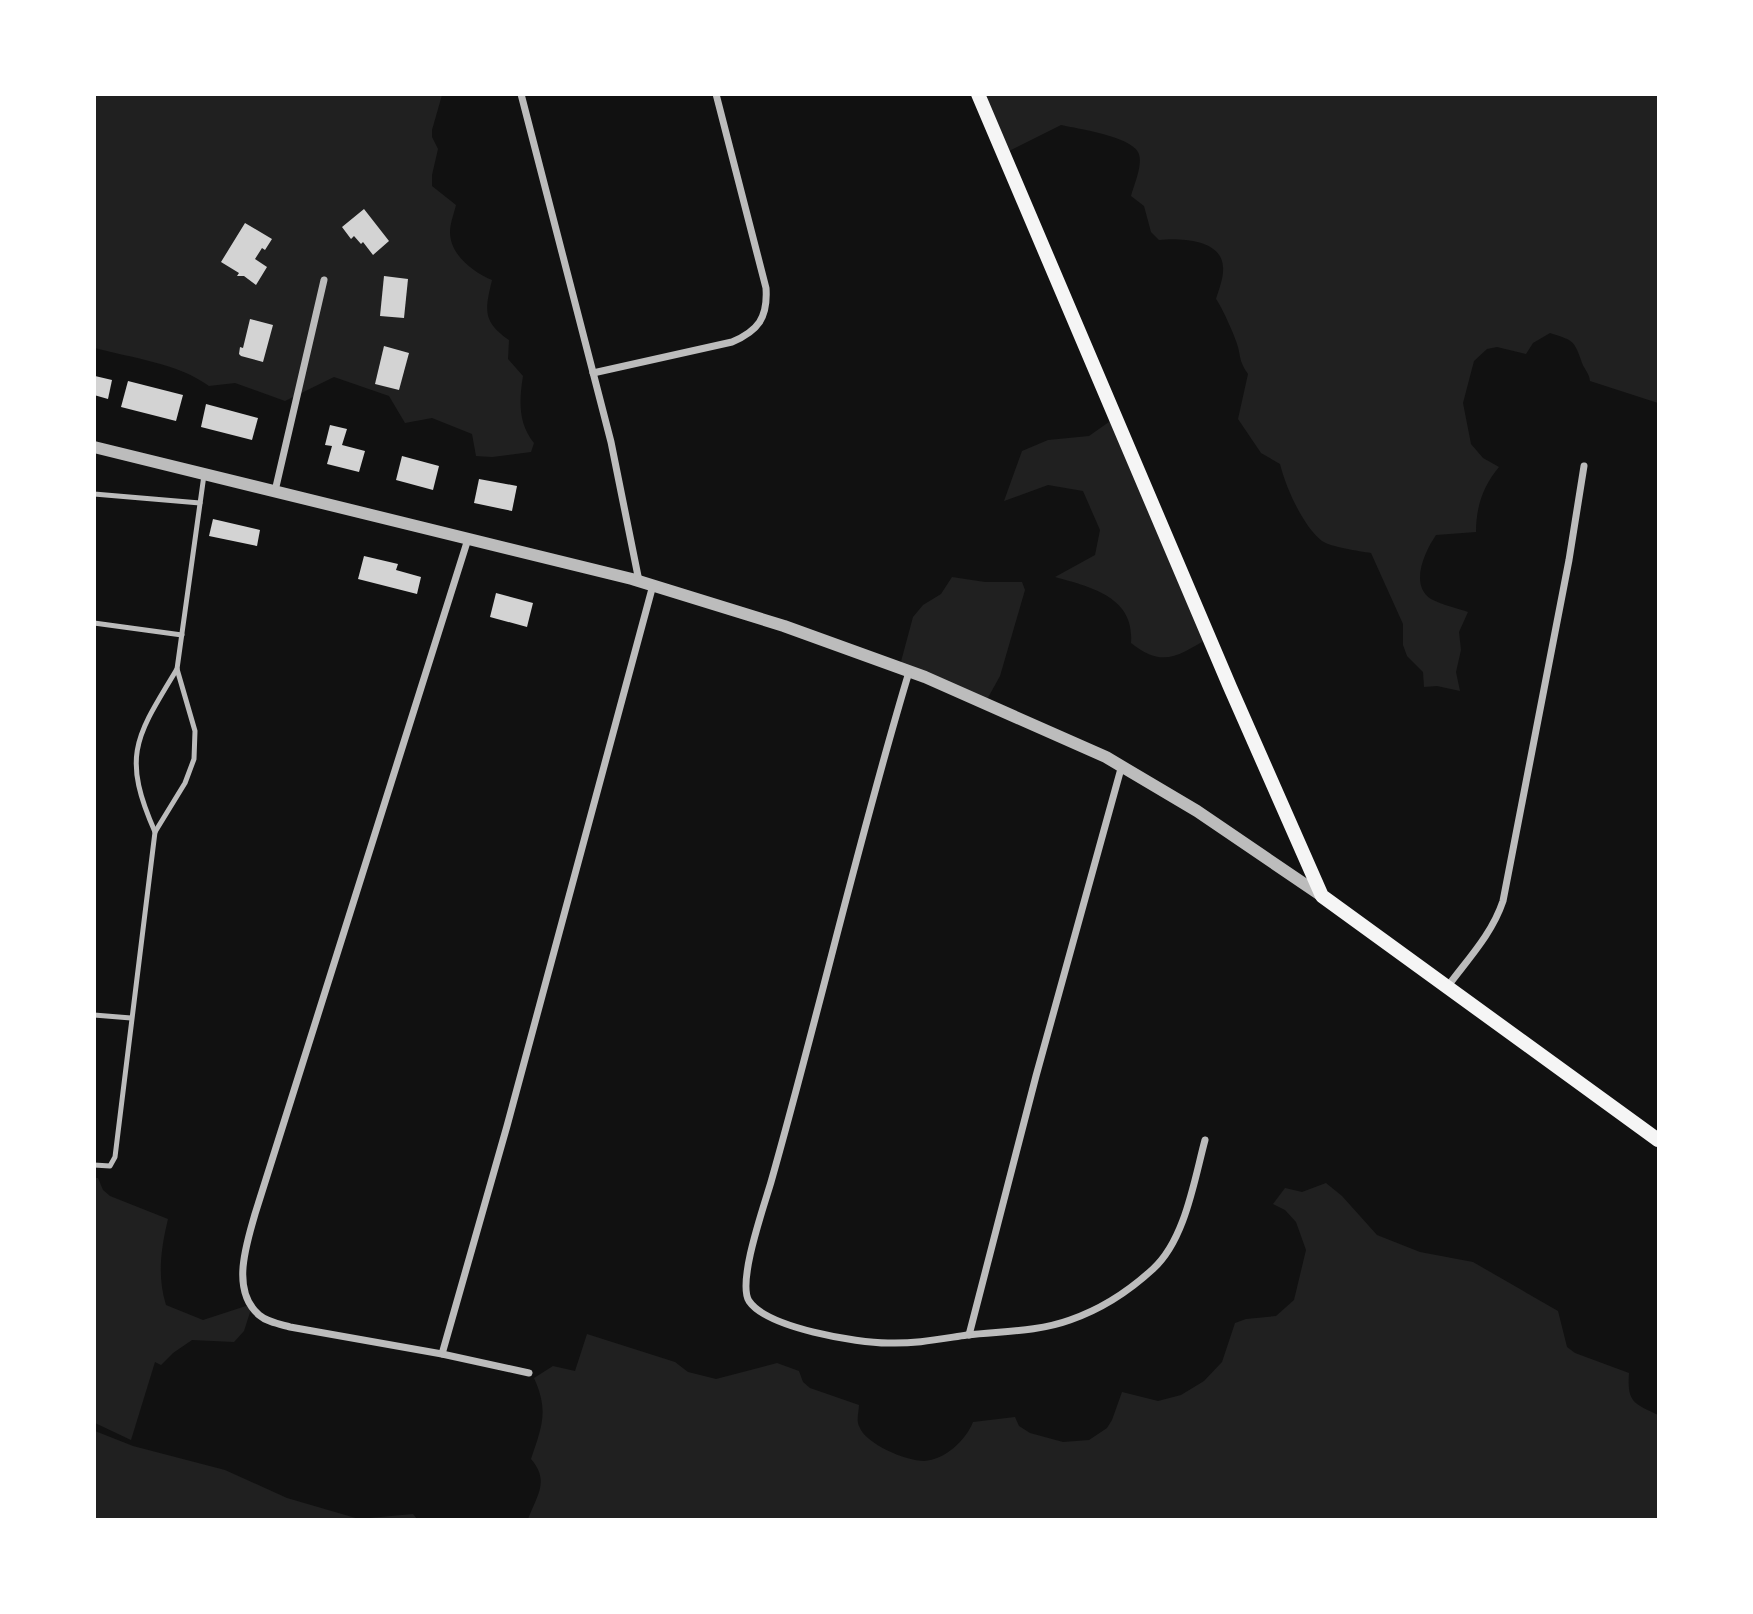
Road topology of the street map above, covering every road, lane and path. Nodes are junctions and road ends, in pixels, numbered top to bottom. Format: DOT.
graph roads {
  1 [pos="521,94"];
  2 [pos="716,94"];
  3 [pos="978,94"];
  4 [pos="324,280"];
  5 [pos="593,373"];
  6 [pos="94,446"];
  7 [pos="1584,466"];
  8 [pos="204,474"];
  9 [pos="275,491"];
  10 [pos="94,494"];
  11 [pos="200,503"];
  12 [pos="468,539"];
  13 [pos="639,581"];
  14 [pos="653,585"];
  15 [pos="94,623"];
  16 [pos="182,635"];
  17 [pos="177,669"];
  18 [pos="909,673"];
  19 [pos="1122,765"];
  20 [pos="155,832"];
  21 [pos="1322,896"];
  22 [pos="1448,986"];
  23 [pos="94,1015"];
  24 [pos="131,1018"];
  25 [pos="1205,1140"];
  26 [pos="1658,1140"];
  27 [pos="94,1166"];
  28 [pos="969,1335"];
  29 [pos="442,1354"];
  30 [pos="529,1373"];
  1 -- 5 [label="street"];
  2 -- 5 [label="street"];
  3 -- 21 [label="main road"];
  4 -- 9 [label="street"];
  5 -- 13 [label="street"];
  6 -- 8 [label="street"];
  7 -- 22 [label="street"];
  8 -- 9 [label="street"];
  8 -- 11 [label="lane"];
  9 -- 12 [label="street"];
  10 -- 11 [label="lane"];
  11 -- 16 [label="lane"];
  12 -- 13 [label="street"];
  12 -- 29 [label="street"];
  13 -- 14 [label="street"];
  14 -- 18 [label="street"];
  14 -- 29 [label="street"];
  15 -- 16 [label="lane"];
  16 -- 17 [label="lane"];
  17 -- 20 [label="lane"];
  17 -- 20 [label="lane"];
  18 -- 19 [label="street"];
  18 -- 28 [label="street"];
  19 -- 21 [label="street"];
  19 -- 28 [label="street"];
  20 -- 24 [label="lane"];
  21 -- 22 [label="main road"];
  22 -- 26 [label="main road"];
  23 -- 24 [label="lane"];
  24 -- 27 [label="lane"];
  25 -- 28 [label="street"];
  29 -- 30 [label="street"];
}
